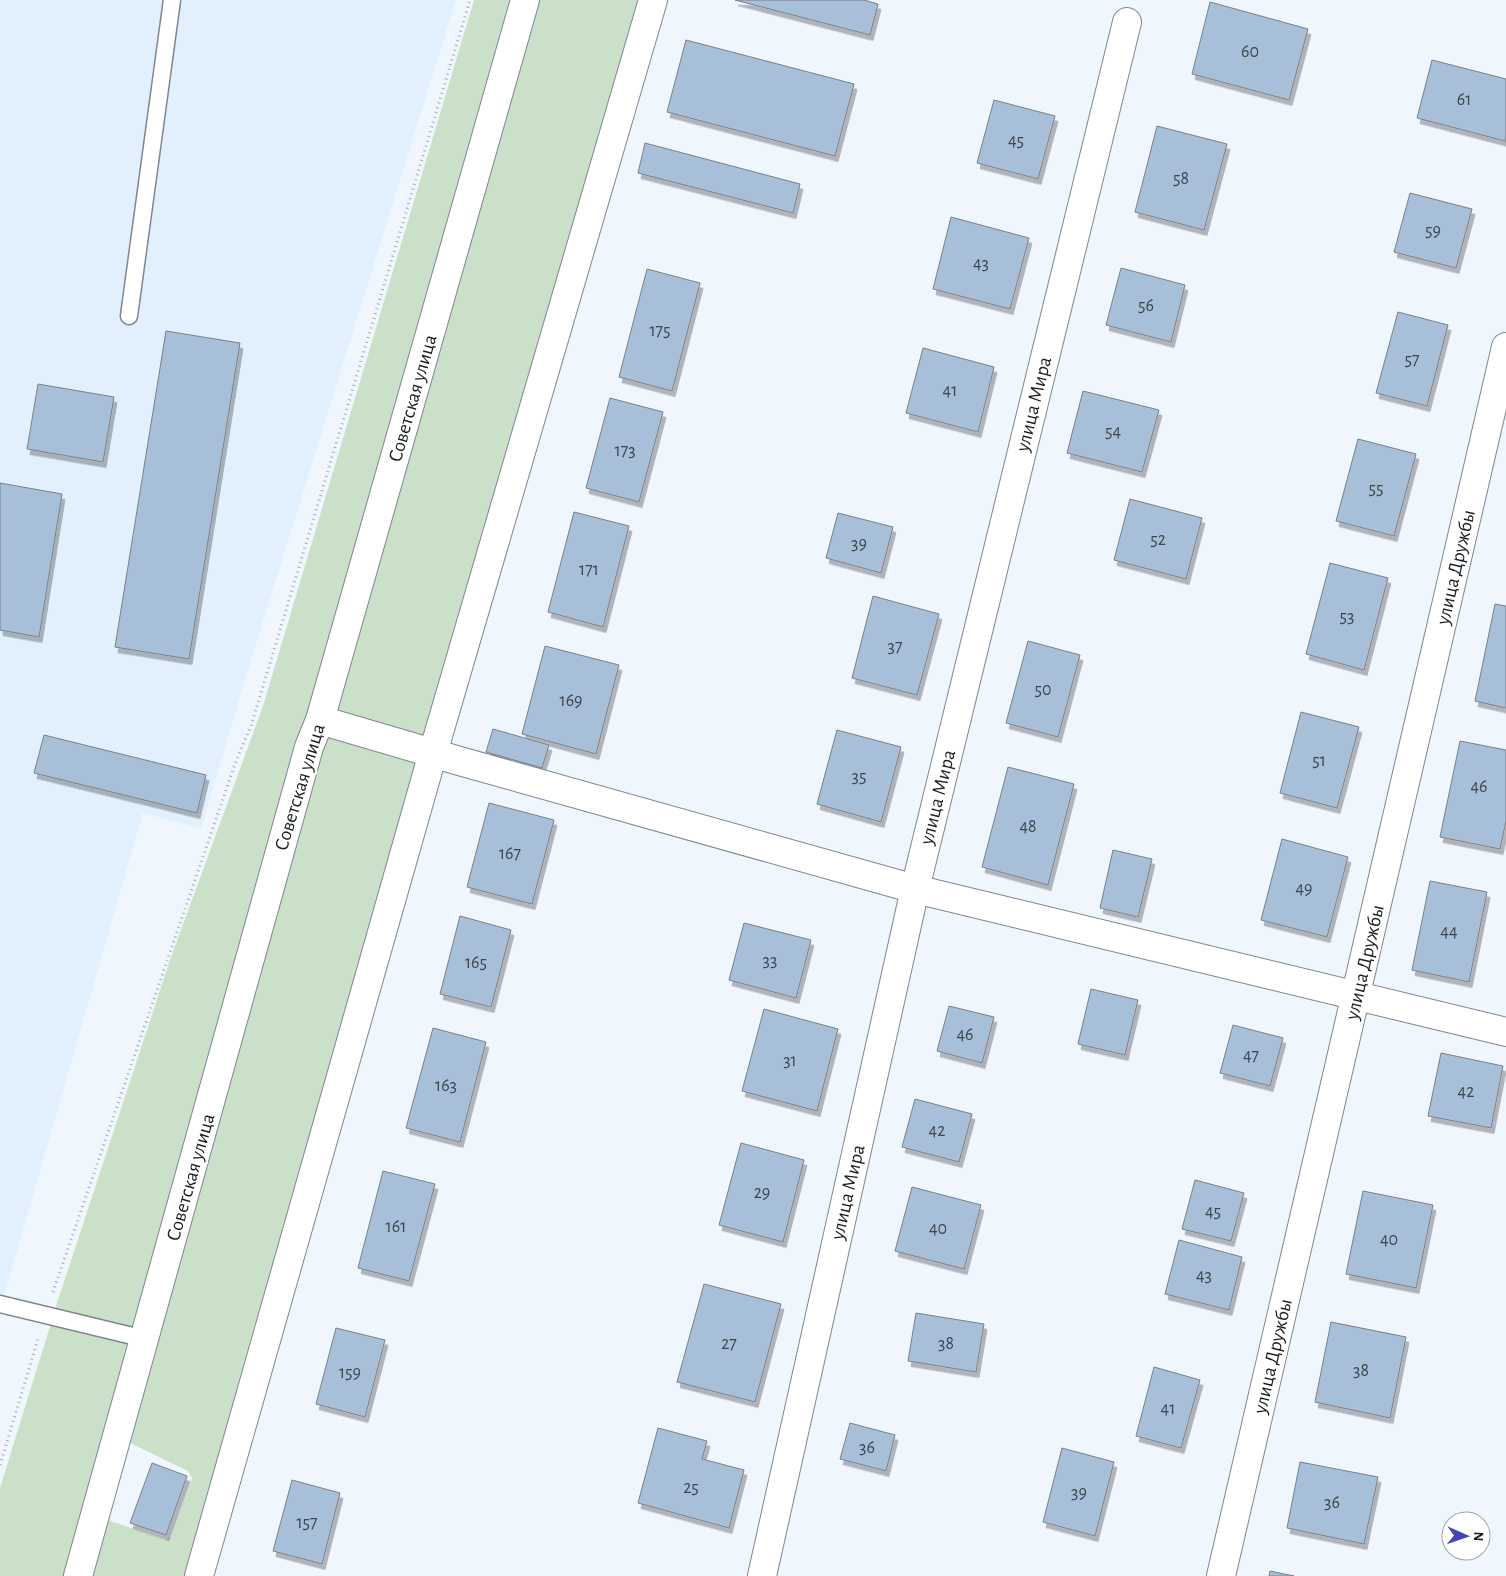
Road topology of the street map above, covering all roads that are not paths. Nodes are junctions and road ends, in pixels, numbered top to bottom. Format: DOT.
graph roads {
  1 [pos="172,0"];
  2 [pos="525,0"];
  3 [pos="654,0"];
  4 [pos="1127,22"];
  5 [pos="129,316"];
  6 [pos="1506,347"];
  7 [pos="320,720"];
  8 [pos="433,753"];
  9 [pos="915,889"];
  10 [pos="1356,996"];
  11 [pos="1506,1032"];
  12 [pos="0,1304"];
  13 [pos="144,1339"];
  14 [pos="78,1576"];
  15 [pos="199,1576"];
  16 [pos="762,1576"];
  17 [pos="1221,1576"];
  1 -- 5 [label="lane"];
  2 -- 7 [label="street, Советская улица"];
  3 -- 8 [label="street"];
  4 -- 9 [label="street, улица Мира"];
  6 -- 10 [label="street, улица Дружбы"];
  7 -- 8 [label="street"];
  7 -- 13 [label="street, Советская улица"];
  8 -- 9 [label="street"];
  8 -- 15 [label="street"];
  9 -- 10 [label="street"];
  9 -- 16 [label="street, улица Мира"];
  10 -- 11 [label="street"];
  10 -- 17 [label="street, улица Дружбы"];
  12 -- 13 [label="lane"];
  13 -- 14 [label="street, Советская улица"];
}
